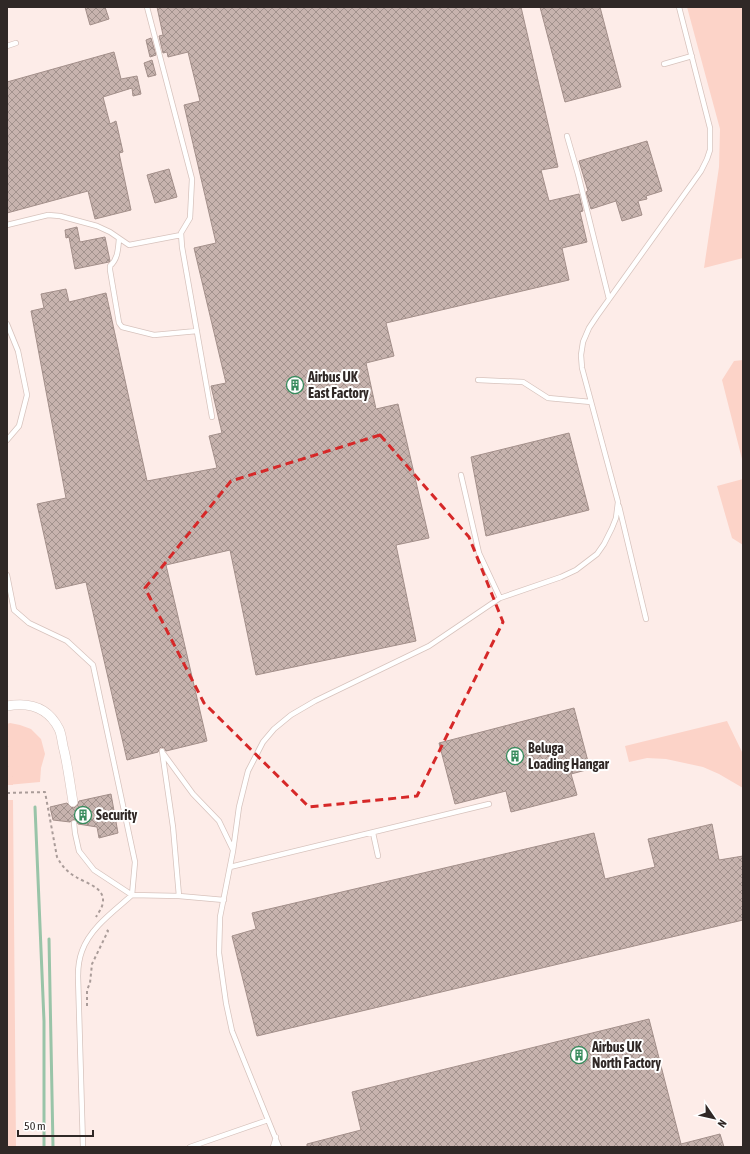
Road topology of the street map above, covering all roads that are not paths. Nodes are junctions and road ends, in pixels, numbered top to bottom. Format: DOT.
graph roads {
  1 [pos="147,7"];
  2 [pos="679,7"];
  3 [pos="16,43"];
  4 [pos="7,46"];
  5 [pos="692,56"];
  6 [pos="664,64"];
  7 [pos="567,136"];
  8 [pos="7,225"];
  9 [pos="181,235"];
  10 [pos="119,239"];
  11 [pos="609,299"];
  12 [pos="7,324"];
  13 [pos="197,331"];
  14 [pos="478,380"];
  15 [pos="591,402"];
  16 [pos="212,417"];
  17 [pos="7,440"];
  18 [pos="461,475"];
  19 [pos="618,502"];
  20 [pos="7,575"];
  21 [pos="500,598"];
  22 [pos="646,619"];
  23 [pos="7,706"];
  24 [pos="73,802"];
  25 [pos="489,804"];
  26 [pos="74,823"];
  27 [pos="373,833"];
  28 [pos="234,851"];
  29 [pos="378,856"];
  30 [pos="230,867"];
  31 [pos="132,895"];
  32 [pos="179,896"];
  33 [pos="224,900"];
  34 [pos="268,1120"];
  35 [pos="276,1137"];
  36 [pos="83,1147"];
  37 [pos="190,1147"];
  38 [pos="273,1147"];
  39 [pos="279,1147"];
  1 -- 9 [label="lane"];
  2 -- 5 [label="lane"];
  3 -- 4 [label="lane"];
  5 -- 6 [label="lane"];
  5 -- 11 [label="lane"];
  7 -- 11 [label="lane"];
  8 -- 10 [label="lane"];
  9 -- 10 [label="lane"];
  9 -- 13 [label="lane"];
  10 -- 13 [label="lane"];
  11 -- 15 [label="lane"];
  12 -- 17 [label="lane"];
  13 -- 16 [label="lane"];
  14 -- 15 [label="lane"];
  15 -- 19 [label="lane"];
  18 -- 21 [label="lane"];
  19 -- 21 [label="lane"];
  19 -- 22 [label="lane"];
  20 -- 31 [label="lane"];
  21 -- 28 [label="lane"];
  23 -- 24 [label="street"];
  25 -- 27 [label="lane"];
  26 -- 31 [label="lane"];
  27 -- 29 [label="lane"];
  27 -- 30 [label="lane"];
  28 -- 30 [label="lane"];
  28 -- 32 [label="lane"];
  30 -- 33 [label="lane"];
  31 -- 32 [label="lane"];
  31 -- 36 [label="lane"];
  32 -- 33 [label="lane"];
  33 -- 34 [label="lane"];
  34 -- 35 [label="lane"];
  34 -- 37 [label="lane"];
  35 -- 38 [label="lane"];
  35 -- 39 [label="lane"];
}
